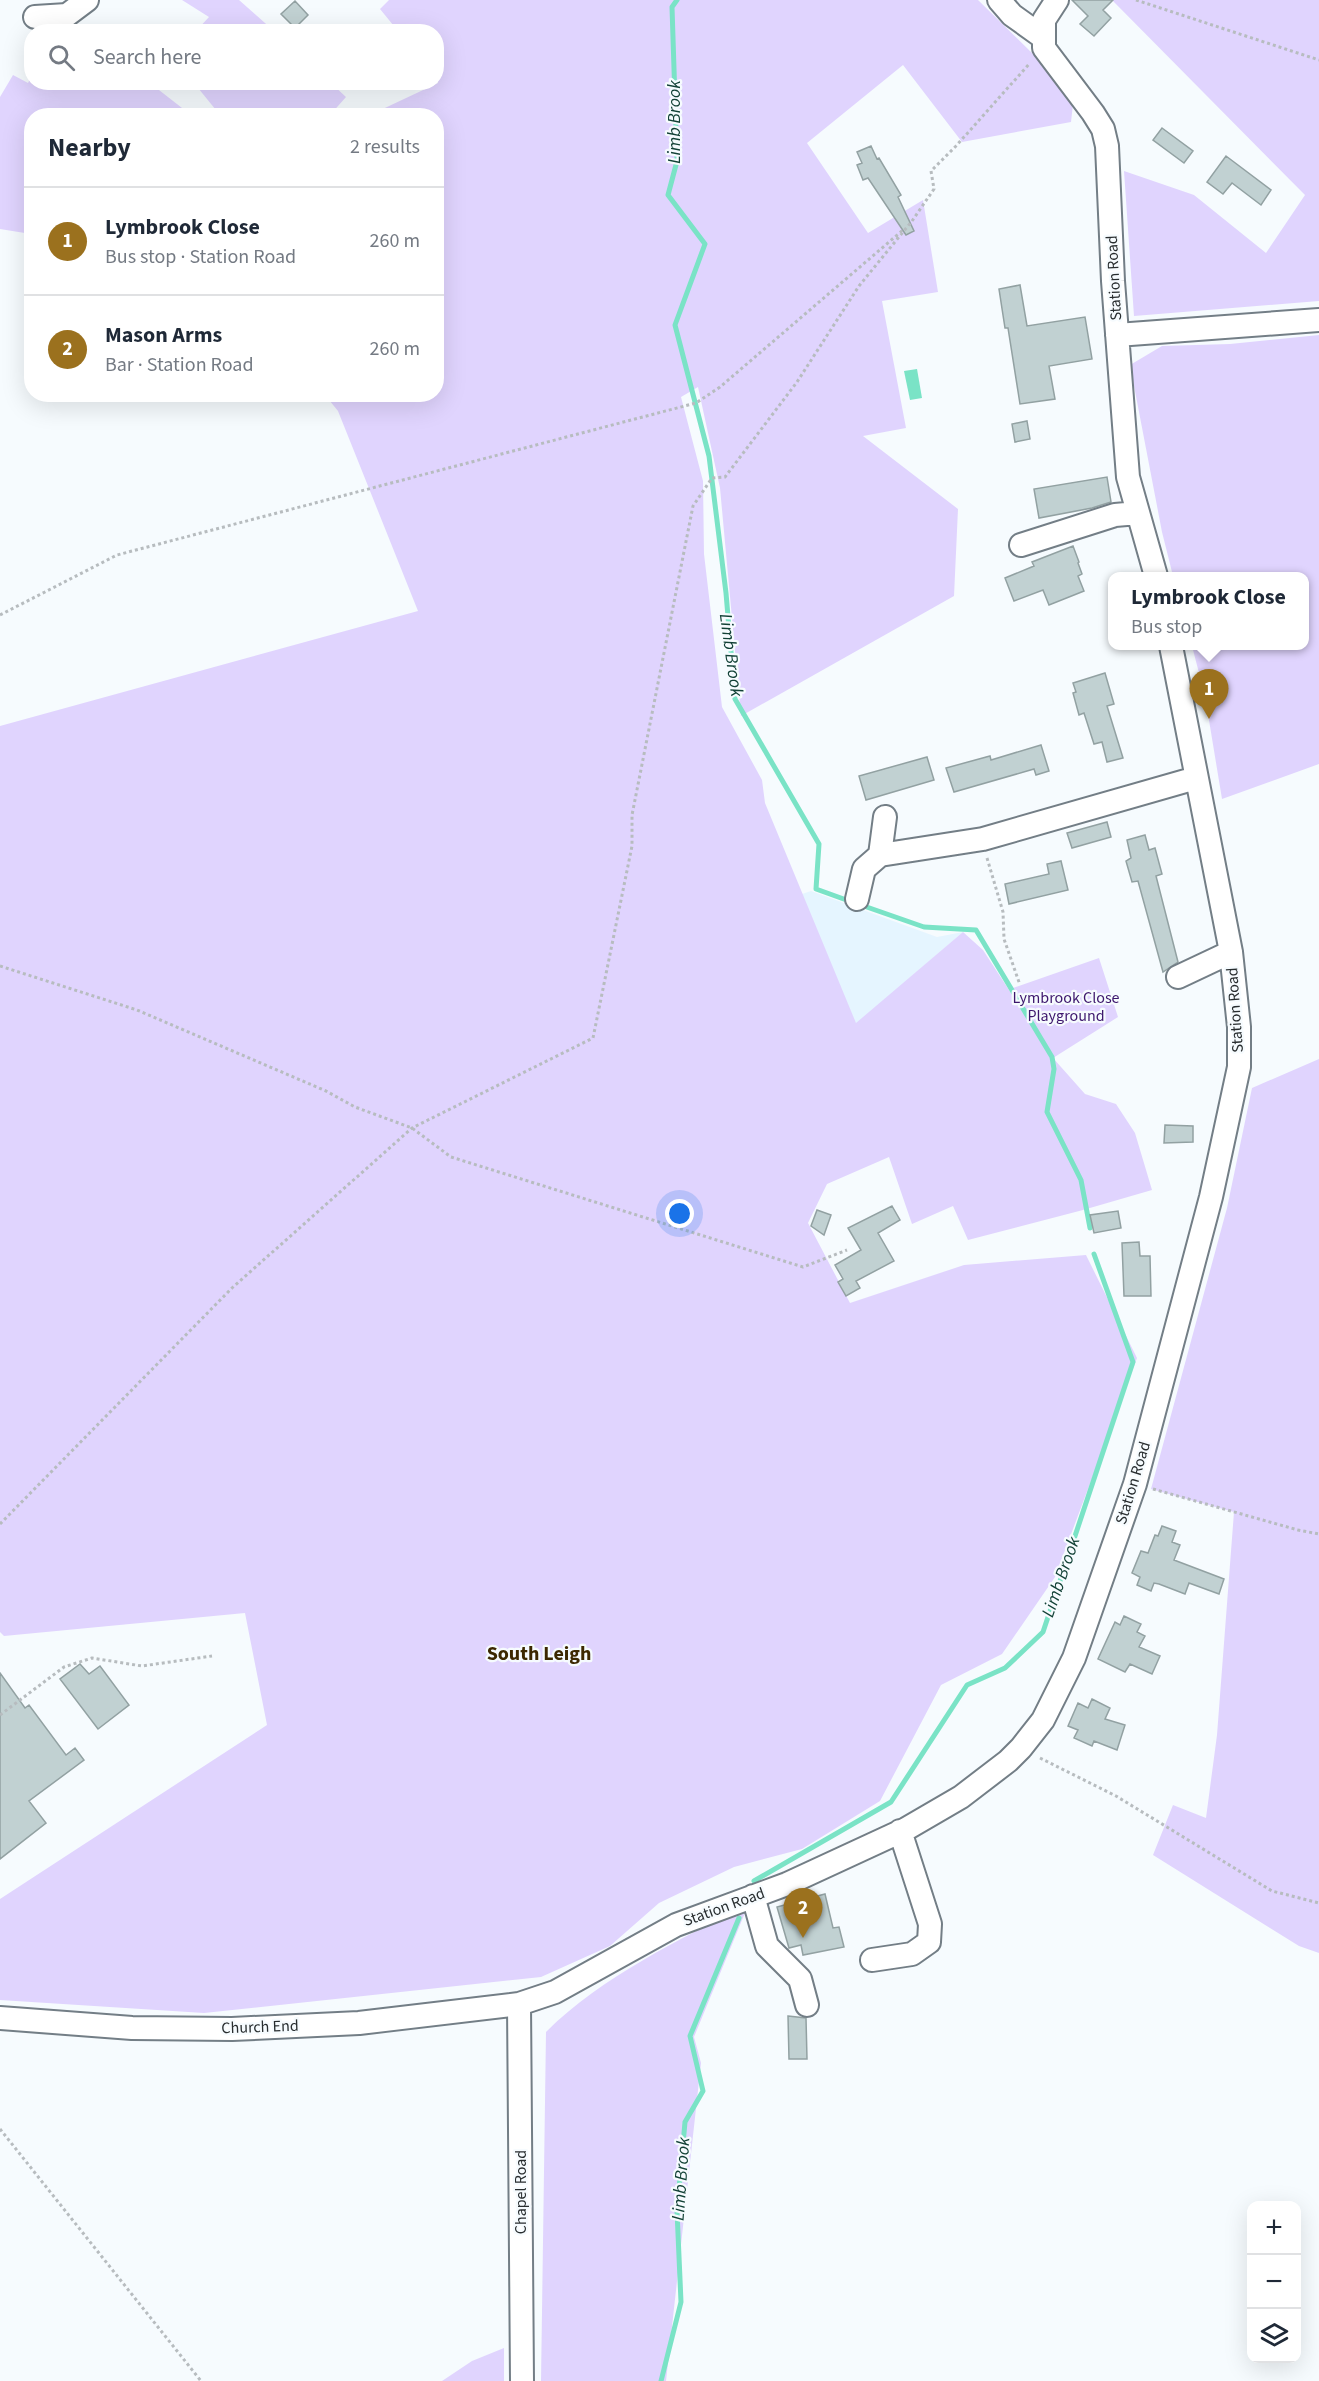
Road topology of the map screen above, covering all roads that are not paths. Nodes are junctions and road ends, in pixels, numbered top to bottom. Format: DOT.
graph roads {
  1 [pos="87,0"];
  2 [pos="999,0"];
  3 [pos="1057,0"];
  4 [pos="35,17"];
  5 [pos="1044,43"];
  6 [pos="1319,320"];
  7 [pos="1117,335"];
  8 [pos="1138,513"];
  9 [pos="1021,545"];
  10 [pos="1155,572"];
  11 [pos="1172,650"];
  12 [pos="1196,778"];
  13 [pos="885,817"];
  14 [pos="880,855"];
  15 [pos="857,899"];
  16 [pos="1231,952"];
  17 [pos="1178,977"];
  18 [pos="900,1832"];
  19 [pos="753,1896"];
  20 [pos="872,1960"];
  21 [pos="519,2004"];
  22 [pos="807,2005"];
  23 [pos="0,2018"];
  24 [pos="522,2381"];
  1 -- 4 [label="street"];
  2 -- 5 [label="street, Station Road"];
  3 -- 5 [label="street"];
  5 -- 7 [label="street, Station Road"];
  6 -- 7 [label="street"];
  7 -- 8 [label="street, Station Road"];
  8 -- 9 [label="street"];
  8 -- 10 [label="street, Station Road"];
  11 -- 12 [label="street, Station Road"];
  12 -- 14 [label="street"];
  12 -- 16 [label="street, Station Road"];
  13 -- 14 [label="street"];
  14 -- 15 [label="street"];
  16 -- 17 [label="street"];
  16 -- 18 [label="street, Station Road"];
  18 -- 19 [label="street, Station Road"];
  18 -- 20 [label="street"];
  19 -- 21 [label="street, Station Road"];
  19 -- 22 [label="street"];
  21 -- 23 [label="street, Church End"];
  21 -- 24 [label="street, Chapel Road"];
}
